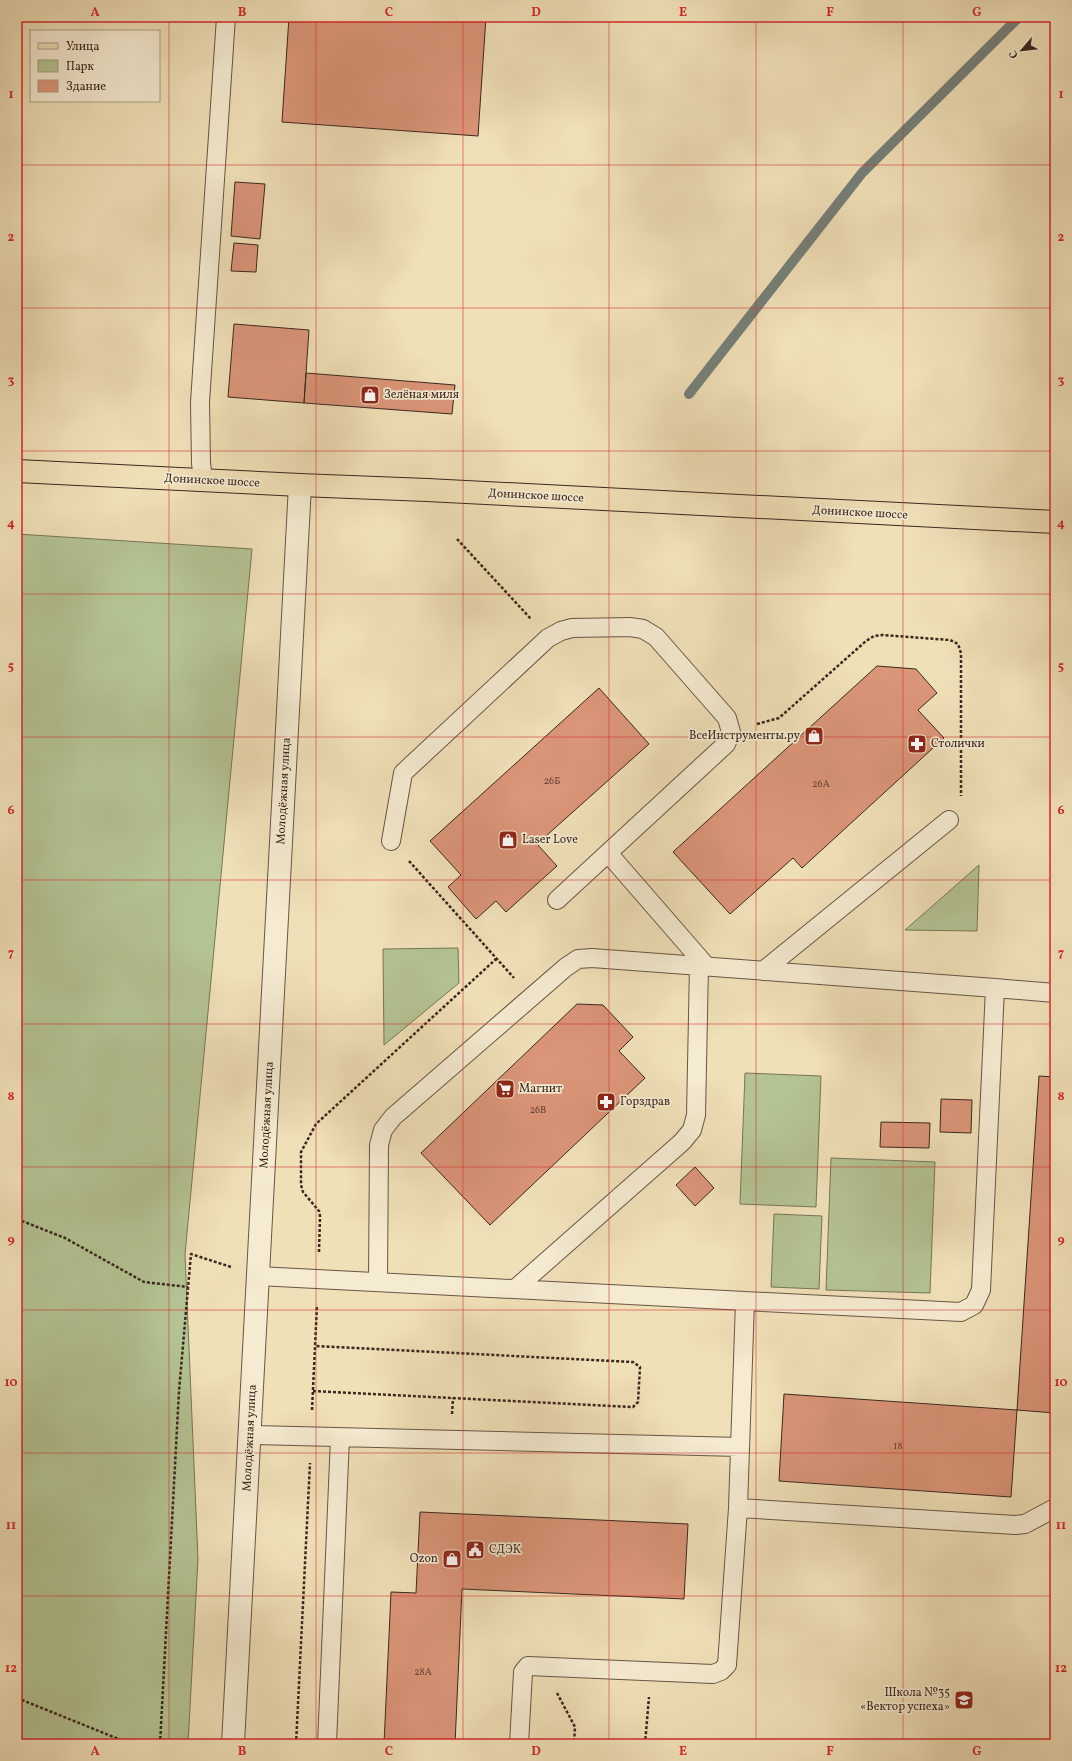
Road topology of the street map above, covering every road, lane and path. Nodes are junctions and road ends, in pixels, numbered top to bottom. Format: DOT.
graph roads {
  1 [pos="226,17"];
  2 [pos="17,472"];
  3 [pos="203,480"];
  4 [pos="300,486"];
  5 [pos="1055,522"];
  6 [pos="457,539"];
  7 [pos="548,638"];
  8 [pos="731,732"];
  9 [pos="949,820"];
  10 [pos="391,841"];
  11 [pos="608,853"];
  12 [pos="557,900"];
  13 [pos="496,959"];
  14 [pos="703,966"];
  15 [pos="763,971"];
  16 [pos="996,988"];
  17 [pos="1055,993"];
  18 [pos="531,997"];
  19 [pos="17,1219"];
  20 [pos="258,1276"];
  21 [pos="318,1279"];
  22 [pos="378,1282"];
  23 [pos="188,1287"];
  24 [pos="515,1289"];
  25 [pos="745,1300"];
  26 [pos="315,1346"];
  27 [pos="313,1391"];
  28 [pos="250,1435"];
  29 [pos="311,1437"];
  30 [pos="340,1438"];
  31 [pos="740,1447"];
  32 [pos="738,1508"];
  33 [pos="1055,1508"];
  34 [pos="542,1667"];
  35 [pos="651,1671"];
  36 [pos="17,1698"];
  37 [pos="296,1740"];
  38 [pos="327,1742"];
  39 [pos="131,1744"];
  40 [pos="160,1744"];
  41 [pos="234,1744"];
  42 [pos="264,1744"];
  43 [pos="296,1744"];
  44 [pos="519,1744"];
  45 [pos="574,1744"];
  46 [pos="645,1744"];
  1 -- 3 [label="lane"];
  2 -- 3 [label="main road, Донинское шоссе"];
  3 -- 4 [label="main road, Донинское шоссе"];
  4 -- 5 [label="main road, Донинское шоссе"];
  4 -- 20 [label="street, Молодёжная улица"];
  6 -- 7 [label="path"];
  7 -- 8 [label="lane"];
  7 -- 10 [label="lane"];
  8 -- 9 [label="path"];
  8 -- 11 [label="lane"];
  9 -- 15 [label="lane"];
  10 -- 13 [label="path"];
  11 -- 12 [label="lane"];
  11 -- 14 [label="lane"];
  13 -- 18 [label="path"];
  13 -- 21 [label="path"];
  14 -- 15 [label="lane"];
  14 -- 18 [label="lane"];
  14 -- 24 [label="lane"];
  15 -- 16 [label="lane"];
  16 -- 17 [label="lane"];
  16 -- 25 [label="lane"];
  18 -- 22 [label="lane"];
  19 -- 23 [label="path"];
  20 -- 21 [label="lane"];
  20 -- 23 [label="path"];
  20 -- 28 [label="street, Молодёжная улица"];
  21 -- 22 [label="lane"];
  21 -- 26 [label="path"];
  22 -- 24 [label="lane"];
  23 -- 40 [label="path"];
  24 -- 25 [label="lane"];
  25 -- 31 [label="lane"];
  26 -- 27 [label="path"];
  26 -- 27 [label="path"];
  27 -- 29 [label="path"];
  28 -- 29 [label="lane"];
  28 -- 41 [label="street, Молодёжная улица"];
  29 -- 30 [label="lane"];
  29 -- 37 [label="path"];
  30 -- 31 [label="lane"];
  30 -- 38 [label="lane"];
  31 -- 32 [label="lane"];
  32 -- 33 [label="lane"];
  32 -- 35 [label="lane"];
  34 -- 35 [label="lane"];
  34 -- 44 [label="lane"];
  34 -- 45 [label="path"];
  35 -- 46 [label="path"];
  36 -- 39 [label="path"];
  37 -- 38 [label="path"];
  37 -- 42 [label="path"];
  37 -- 43 [label="path"];
}
